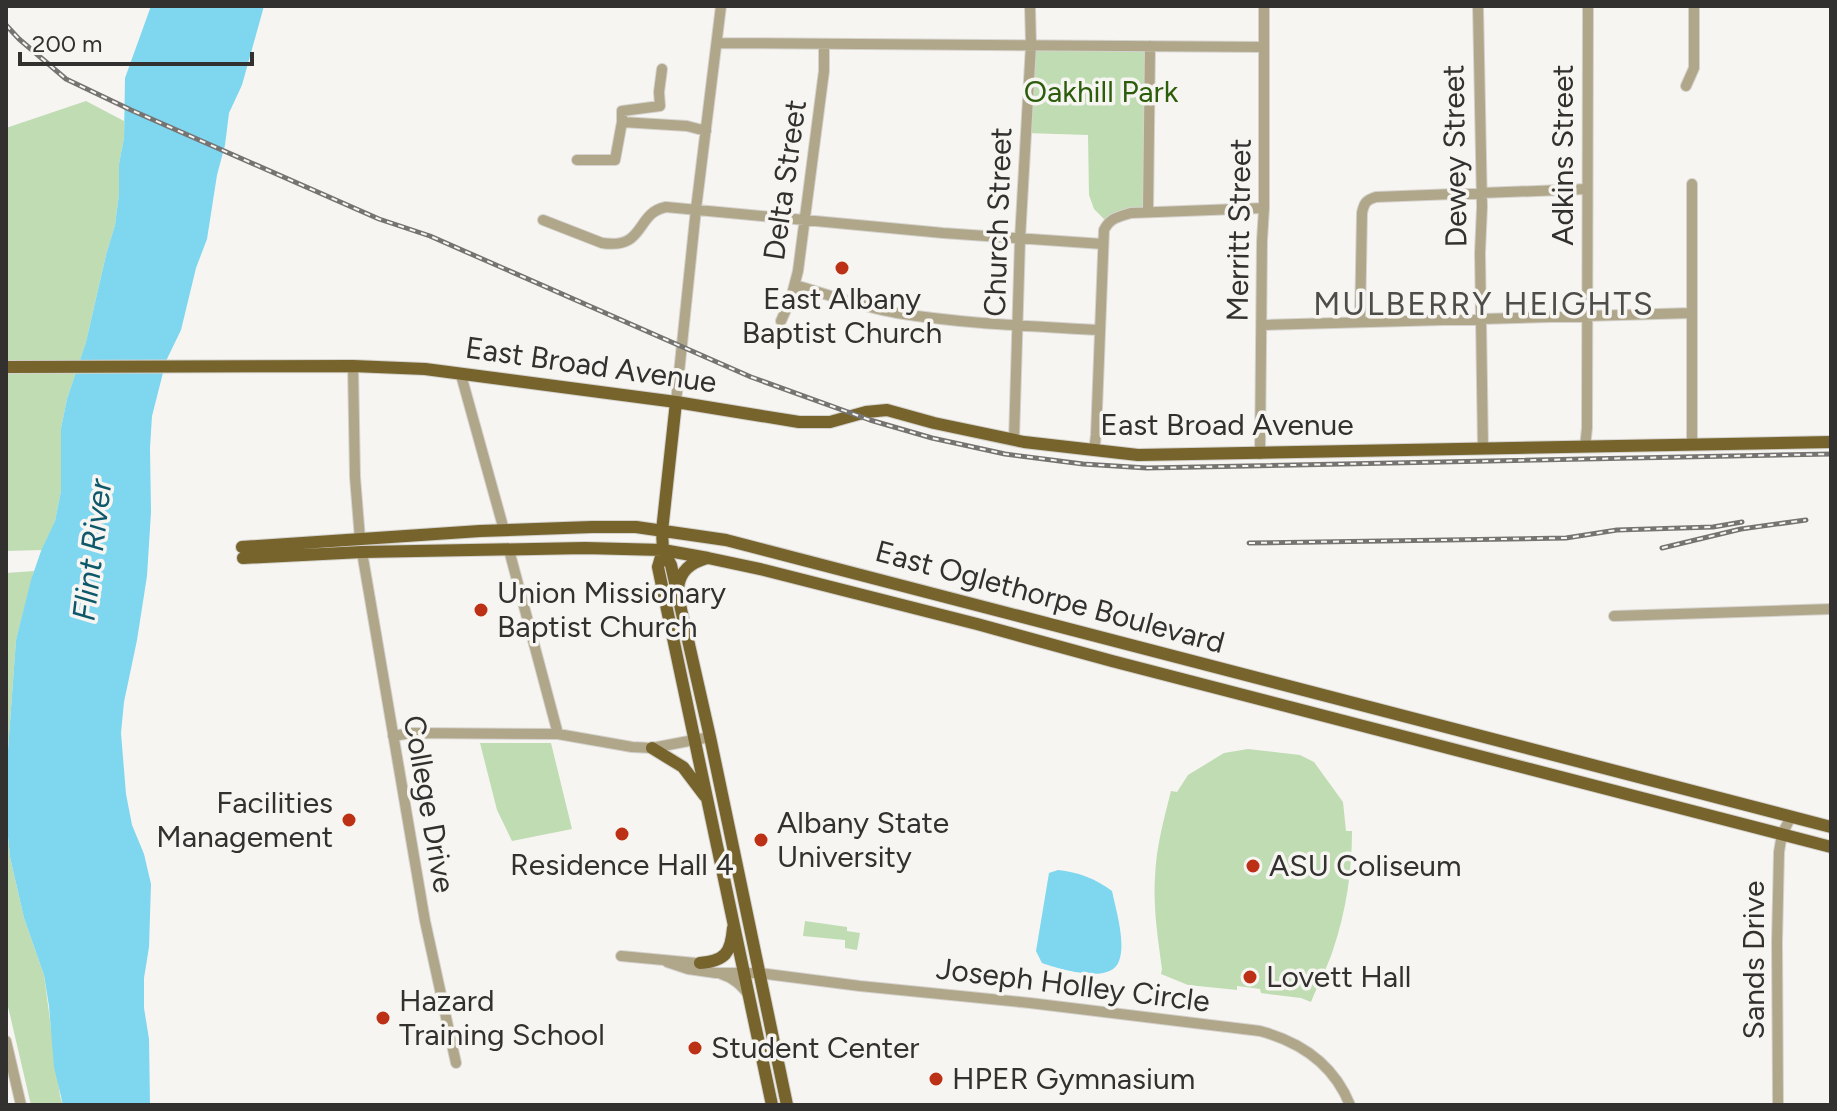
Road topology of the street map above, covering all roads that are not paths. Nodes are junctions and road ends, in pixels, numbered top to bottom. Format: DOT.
graph roads {
  1 [pos="721,6"];
  2 [pos="1030,6"];
  3 [pos="1264,6"];
  4 [pos="1478,6"];
  5 [pos="1588,6"];
  6 [pos="1694,6"];
  7 [pos="717,43"];
  8 [pos="824,44"];
  9 [pos="1031,45"];
  10 [pos="1150,46"];
  11 [pos="1264,47"];
  12 [pos="662,69"];
  13 [pos="1686,86"];
  14 [pos="622,122"];
  15 [pos="706,131"];
  16 [pos="577,160"];
  17 [pos="1692,184"];
  18 [pos="1587,189"];
  19 [pos="1482,192"];
  20 [pos="1264,208"];
  21 [pos="696,209"];
  22 [pos="1148,212"];
  23 [pos="543,220"];
  24 [pos="806,222"];
  25 [pos="1020,239"];
  26 [pos="1103,244"];
  27 [pos="795,285"];
  28 [pos="1692,313"];
  29 [pos="1586,316"];
  30 [pos="1481,320"];
  31 [pos="781,321"];
  32 [pos="1360,322"];
  33 [pos="1018,325"];
  34 [pos="1262,325"];
  35 [pos="1100,330"];
  36 [pos="353,366"];
  37 [pos="6,367"];
  38 [pos="461,375"];
  39 [pos="676,402"];
  40 [pos="1014,440"];
  41 [pos="1831,442"];
  42 [pos="1692,445"];
  43 [pos="1585,447"];
  44 [pos="1483,449"];
  45 [pos="1094,451"];
  46 [pos="1260,454"];
  47 [pos="504,530"];
  48 [pos="662,531"];
  49 [pos="361,546"];
  50 [pos="509,550"];
  51 [pos="663,550"];
  52 [pos="406,551"];
  53 [pos="242,553"];
  54 [pos="708,558"];
  55 [pos="677,592"];
  56 [pos="1831,609"];
  57 [pos="1614,616"];
  58 [pos="558,734"];
  59 [pos="393,736"];
  60 [pos="710,737"];
  61 [pos="695,741"];
  62 [pos="652,748"];
  63 [pos="707,799"];
  64 [pos="1791,817"];
  65 [pos="1831,827"];
  66 [pos="1782,834"];
  67 [pos="1831,847"];
  68 [pos="734,921"];
  69 [pos="621,956"];
  70 [pos="667,962"];
  71 [pos="700,963"];
  72 [pos="750,972"];
  73 [pos="716,973"];
  74 [pos="750,997"];
  75 [pos="6,1041"];
  76 [pos="456,1063"];
  77 [pos="21,1105"];
  78 [pos="772,1105"];
  79 [pos="787,1105"];
  80 [pos="1350,1105"];
  81 [pos="1778,1105"];
  1 -- 7 [label="street"];
  2 -- 9 [label="street, Church Street"];
  3 -- 11 [label="street, Merritt Street"];
  4 -- 19 [label="street, Dewey Street"];
  5 -- 18 [label="street, Adkins Street"];
  6 -- 13 [label="street"];
  7 -- 8 [label="street"];
  7 -- 15 [label="street"];
  8 -- 9 [label="street"];
  8 -- 24 [label="street, Delta Street"];
  9 -- 10 [label="street"];
  9 -- 25 [label="street, Church Street"];
  10 -- 11 [label="street"];
  10 -- 22 [label="street"];
  11 -- 20 [label="street, Merritt Street"];
  12 -- 14 [label="street"];
  14 -- 15 [label="street"];
  14 -- 16 [label="street"];
  15 -- 21 [label="street"];
  17 -- 28 [label="street"];
  18 -- 19 [label="street"];
  18 -- 29 [label="street, Adkins Street"];
  19 -- 30 [label="street, Dewey Street"];
  19 -- 32 [label="street"];
  20 -- 22 [label="street"];
  20 -- 34 [label="street, Merritt Street"];
  21 -- 23 [label="street"];
  21 -- 24 [label="street"];
  21 -- 39 [label="street"];
  22 -- 26 [label="street"];
  24 -- 25 [label="street"];
  24 -- 27 [label="street, Delta Street"];
  25 -- 26 [label="street"];
  25 -- 33 [label="street, Church Street"];
  26 -- 35 [label="street"];
  27 -- 31 [label="street, Delta Street"];
  27 -- 33 [label="street"];
  28 -- 29 [label="street"];
  28 -- 42 [label="street"];
  29 -- 30 [label="street"];
  29 -- 43 [label="street, Adkins Street"];
  30 -- 32 [label="street"];
  30 -- 44 [label="street, Dewey Street"];
  32 -- 34 [label="street"];
  33 -- 35 [label="street"];
  33 -- 40 [label="street, Church Street"];
  34 -- 46 [label="street, Merritt Street"];
  35 -- 45 [label="street"];
  36 -- 37 [label="main road, East Broad Avenue"];
  36 -- 38 [label="main road, East Broad Avenue"];
  36 -- 49 [label="street, College Drive"];
  38 -- 39 [label="main road, East Broad Avenue"];
  38 -- 47 [label="street"];
  39 -- 40 [label="main road, East Broad Avenue"];
  39 -- 48 [label="main road"];
  40 -- 45 [label="main road, East Broad Avenue"];
  41 -- 42 [label="main road, East Broad Avenue"];
  42 -- 43 [label="main road, East Broad Avenue"];
  43 -- 44 [label="main road, East Broad Avenue"];
  44 -- 46 [label="main road, East Broad Avenue"];
  45 -- 46 [label="main road, East Broad Avenue"];
  47 -- 48 [label="main road, East Oglethorpe Boulevard"];
  47 -- 49 [label="main road, East Oglethorpe Boulevard"];
  47 -- 52 [label="main road"];
  48 -- 51 [label="main road"];
  48 -- 64 [label="main road, East Oglethorpe Boulevard"];
  49 -- 52 [label="main road, East Oglethorpe Boulevard"];
  49 -- 53 [label="main road, East Oglethorpe Boulevard"];
  49 -- 59 [label="street, College Drive"];
  50 -- 51 [label="main road, East Oglethorpe Boulevard"];
  50 -- 52 [label="main road, East Oglethorpe Boulevard"];
  50 -- 58 [label="street"];
  51 -- 54 [label="main road, East Oglethorpe Boulevard"];
  51 -- 55 [label="main road"];
  51 -- 61 [label="main road"];
  54 -- 55 [label="main road"];
  54 -- 66 [label="main road, East Oglethorpe Boulevard"];
  55 -- 60 [label="main road"];
  56 -- 57 [label="street"];
  58 -- 59 [label="street"];
  58 -- 62 [label="street"];
  59 -- 76 [label="street, College Drive"];
  60 -- 61 [label="street"];
  60 -- 72 [label="main road"];
  61 -- 62 [label="street"];
  61 -- 63 [label="main road"];
  62 -- 63 [label="main road"];
  63 -- 68 [label="main road"];
  64 -- 65 [label="main road, East Oglethorpe Boulevard"];
  64 -- 66 [label="street, Sands Drive"];
  66 -- 67 [label="main road, East Oglethorpe Boulevard"];
  66 -- 81 [label="street, Sands Drive"];
  68 -- 71 [label="main road"];
  68 -- 72 [label="main road"];
  69 -- 70 [label="street"];
  70 -- 71 [label="street"];
  70 -- 73 [label="street"];
  71 -- 72 [label="street"];
  72 -- 73 [label="street"];
  72 -- 74 [label="main road"];
  72 -- 79 [label="main road"];
  72 -- 80 [label="street, Joseph Holley Circle"];
  73 -- 74 [label="street"];
  74 -- 78 [label="main road"];
  75 -- 77 [label="street"];
}
